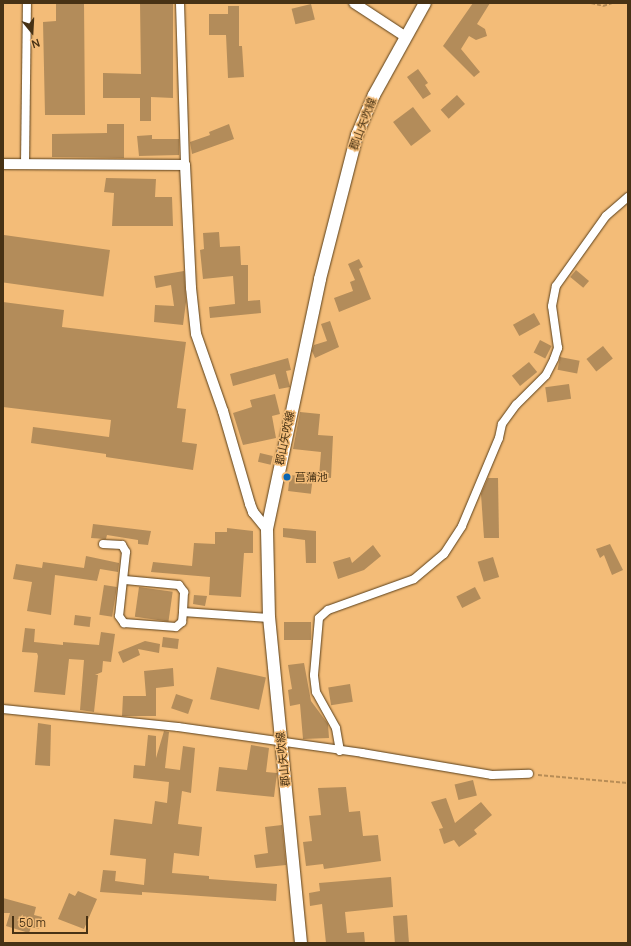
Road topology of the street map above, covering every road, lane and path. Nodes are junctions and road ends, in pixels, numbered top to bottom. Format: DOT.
graph roads {
  1 [pos="27,3"];
  2 [pos="180,3"];
  3 [pos="354,3"];
  4 [pos="425,3"];
  5 [pos="591,3"];
  6 [pos="612,3"];
  7 [pos="406,37"];
  8 [pos="3,164"];
  9 [pos="24,164"];
  10 [pos="185,165"];
  11 [pos="628,197"];
  12 [pos="267,529"];
  13 [pos="103,544"];
  14 [pos="124,580"];
  15 [pos="183,612"];
  16 [pos="269,618"];
  17 [pos="3,709"];
  18 [pos="281,741"];
  19 [pos="340,752"];
  20 [pos="529,774"];
  21 [pos="628,783"];
  22 [pos="301,943"];
  1 -- 9 [label="street"];
  2 -- 10 [label="street"];
  3 -- 7 [label="street"];
  4 -- 7 [label="main road, 郡山矢吹線"];
  5 -- 6 [label="path"];
  7 -- 12 [label="main road, 郡山矢吹線"];
  8 -- 9 [label="street"];
  9 -- 10 [label="street"];
  10 -- 12 [label="street"];
  11 -- 19 [label="street"];
  12 -- 16 [label="main road, 郡山矢吹線"];
  13 -- 14 [label="street"];
  14 -- 15 [label="street"];
  14 -- 15 [label="street"];
  15 -- 16 [label="street"];
  16 -- 18 [label="main road, 郡山矢吹線"];
  17 -- 18 [label="street"];
  18 -- 19 [label="street"];
  18 -- 22 [label="main road, 郡山矢吹線"];
  19 -- 20 [label="street"];
  20 -- 21 [label="path"];
}
